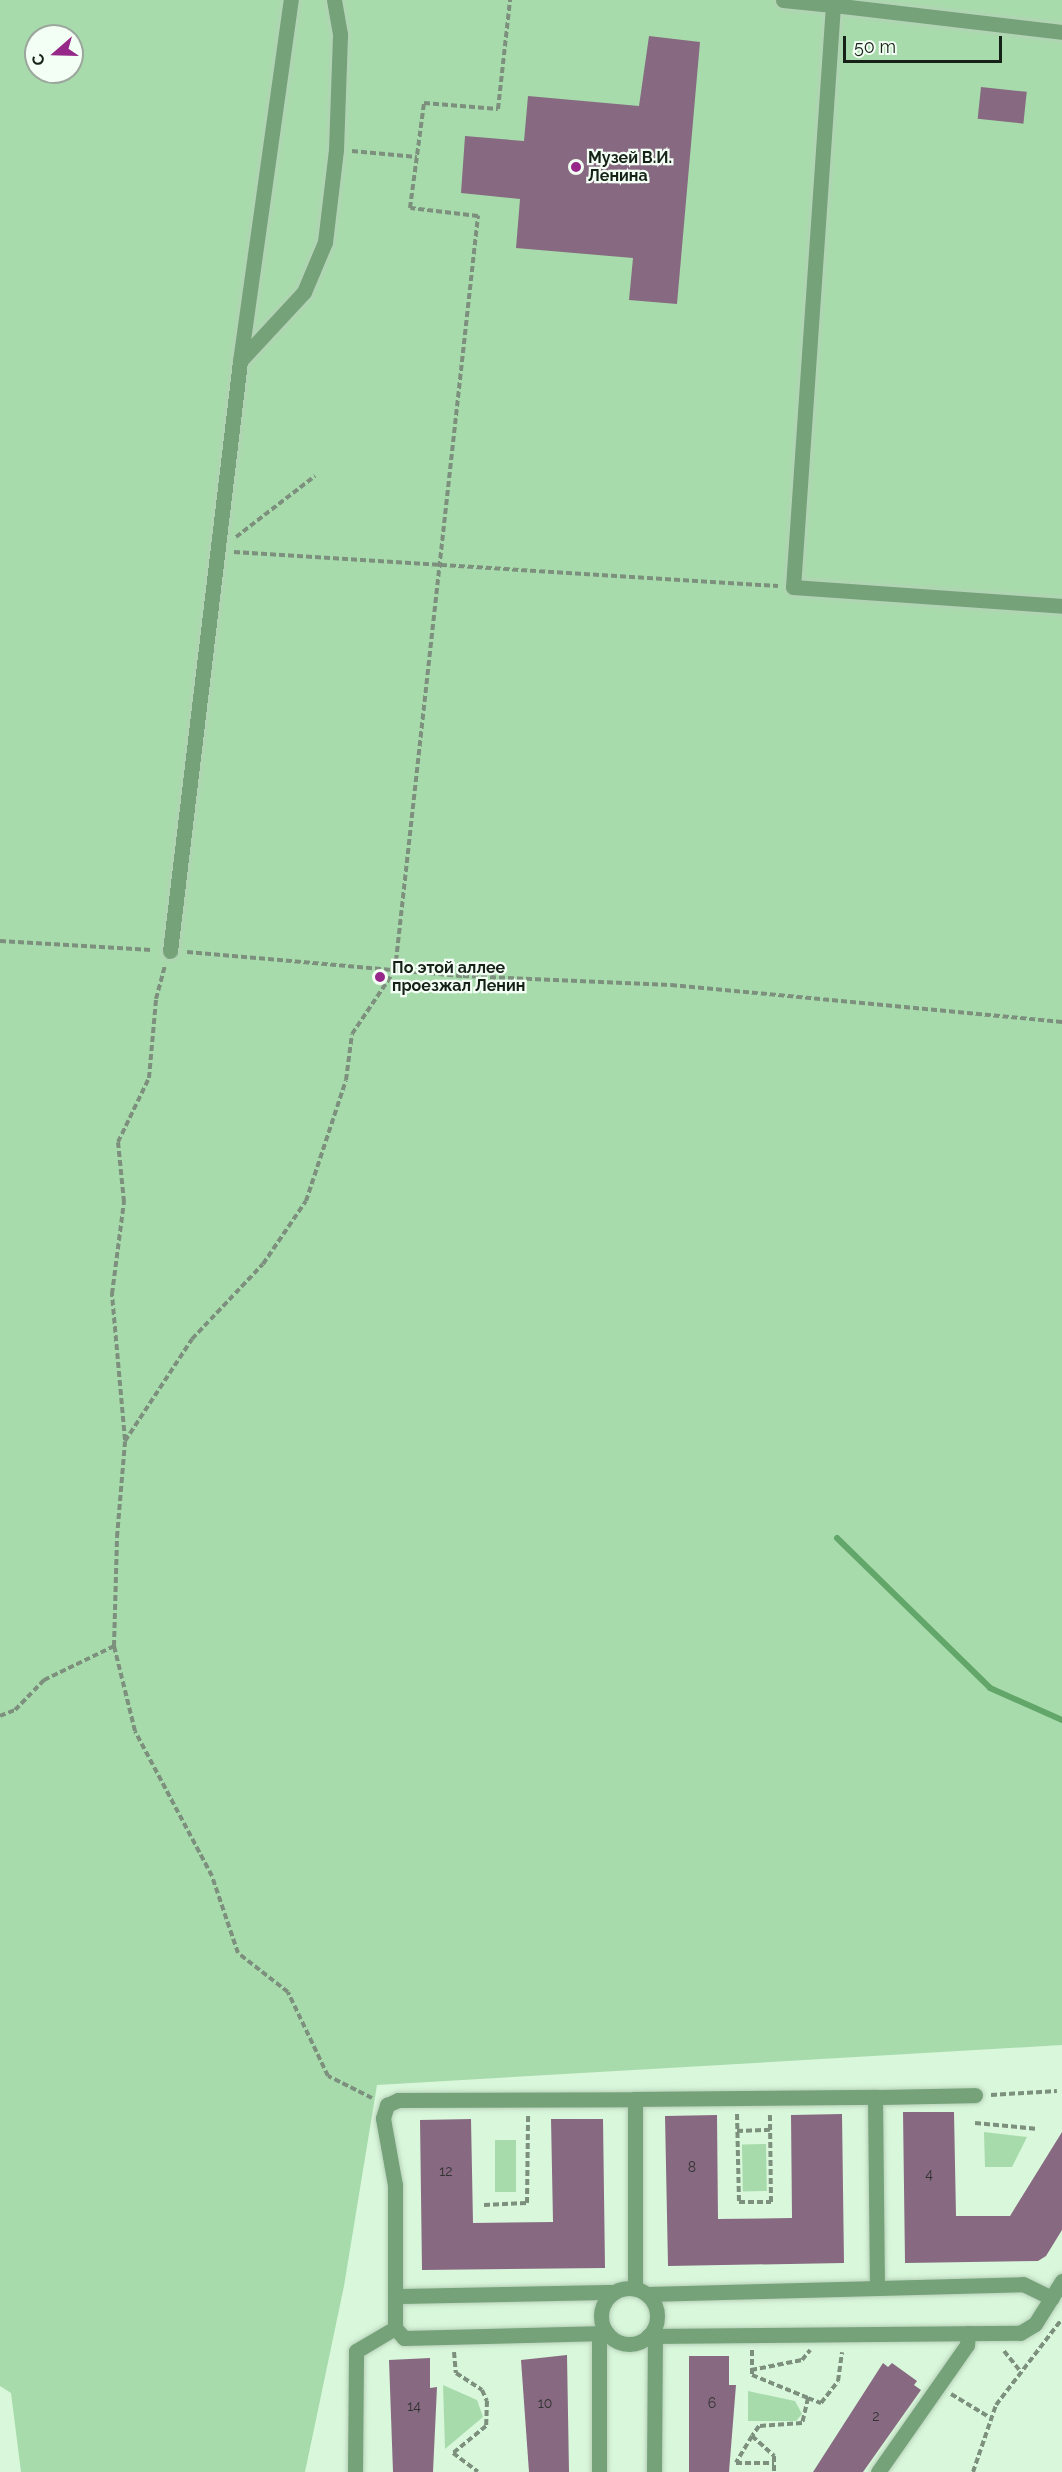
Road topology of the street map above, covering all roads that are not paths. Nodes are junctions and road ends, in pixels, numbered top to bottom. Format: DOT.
graph roads {
  1 [pos="291,0"];
  2 [pos="334,0"];
  3 [pos="783,0"];
  4 [pos="833,5"];
  5 [pos="1062,32"];
  6 [pos="240,361"];
  7 [pos="1062,606"];
  8 [pos="170,951"];
  9 [pos="975,2096"];
  10 [pos="875,2097"];
  11 [pos="635,2098"];
  12 [pos="1062,2281"];
  13 [pos="877,2288"];
  14 [pos="641,2291"];
  15 [pos="613,2292"];
  16 [pos="395,2296"];
  17 [pos="1052,2298"];
  18 [pos="395,2328"];
  19 [pos="603,2333"];
  20 [pos="968,2333"];
  21 [pos="652,2336"];
  22 [pos="356,2472"];
  23 [pos="599,2472"];
  24 [pos="654,2472"];
  25 [pos="878,2472"];
  1 -- 6 [label="lane"];
  2 -- 6 [label="lane"];
  3 -- 4 [label="lane"];
  4 -- 5 [label="lane"];
  4 -- 7 [label="lane"];
  6 -- 8 [label="lane"];
  9 -- 10 [label="lane"];
  10 -- 11 [label="lane"];
  10 -- 13 [label="lane"];
  11 -- 14 [label="lane"];
  11 -- 16 [label="lane"];
  12 -- 17 [label="lane"];
  13 -- 14 [label="lane"];
  13 -- 17 [label="lane"];
  14 -- 15 [label="lane"];
  14 -- 21 [label="lane"];
  15 -- 16 [label="lane"];
  15 -- 19 [label="lane"];
  16 -- 18 [label="lane"];
  17 -- 20 [label="lane"];
  18 -- 19 [label="lane"];
  18 -- 22 [label="lane"];
  19 -- 21 [label="lane"];
  19 -- 23 [label="lane"];
  20 -- 21 [label="lane"];
  20 -- 25 [label="lane"];
  21 -- 24 [label="lane"];
}
